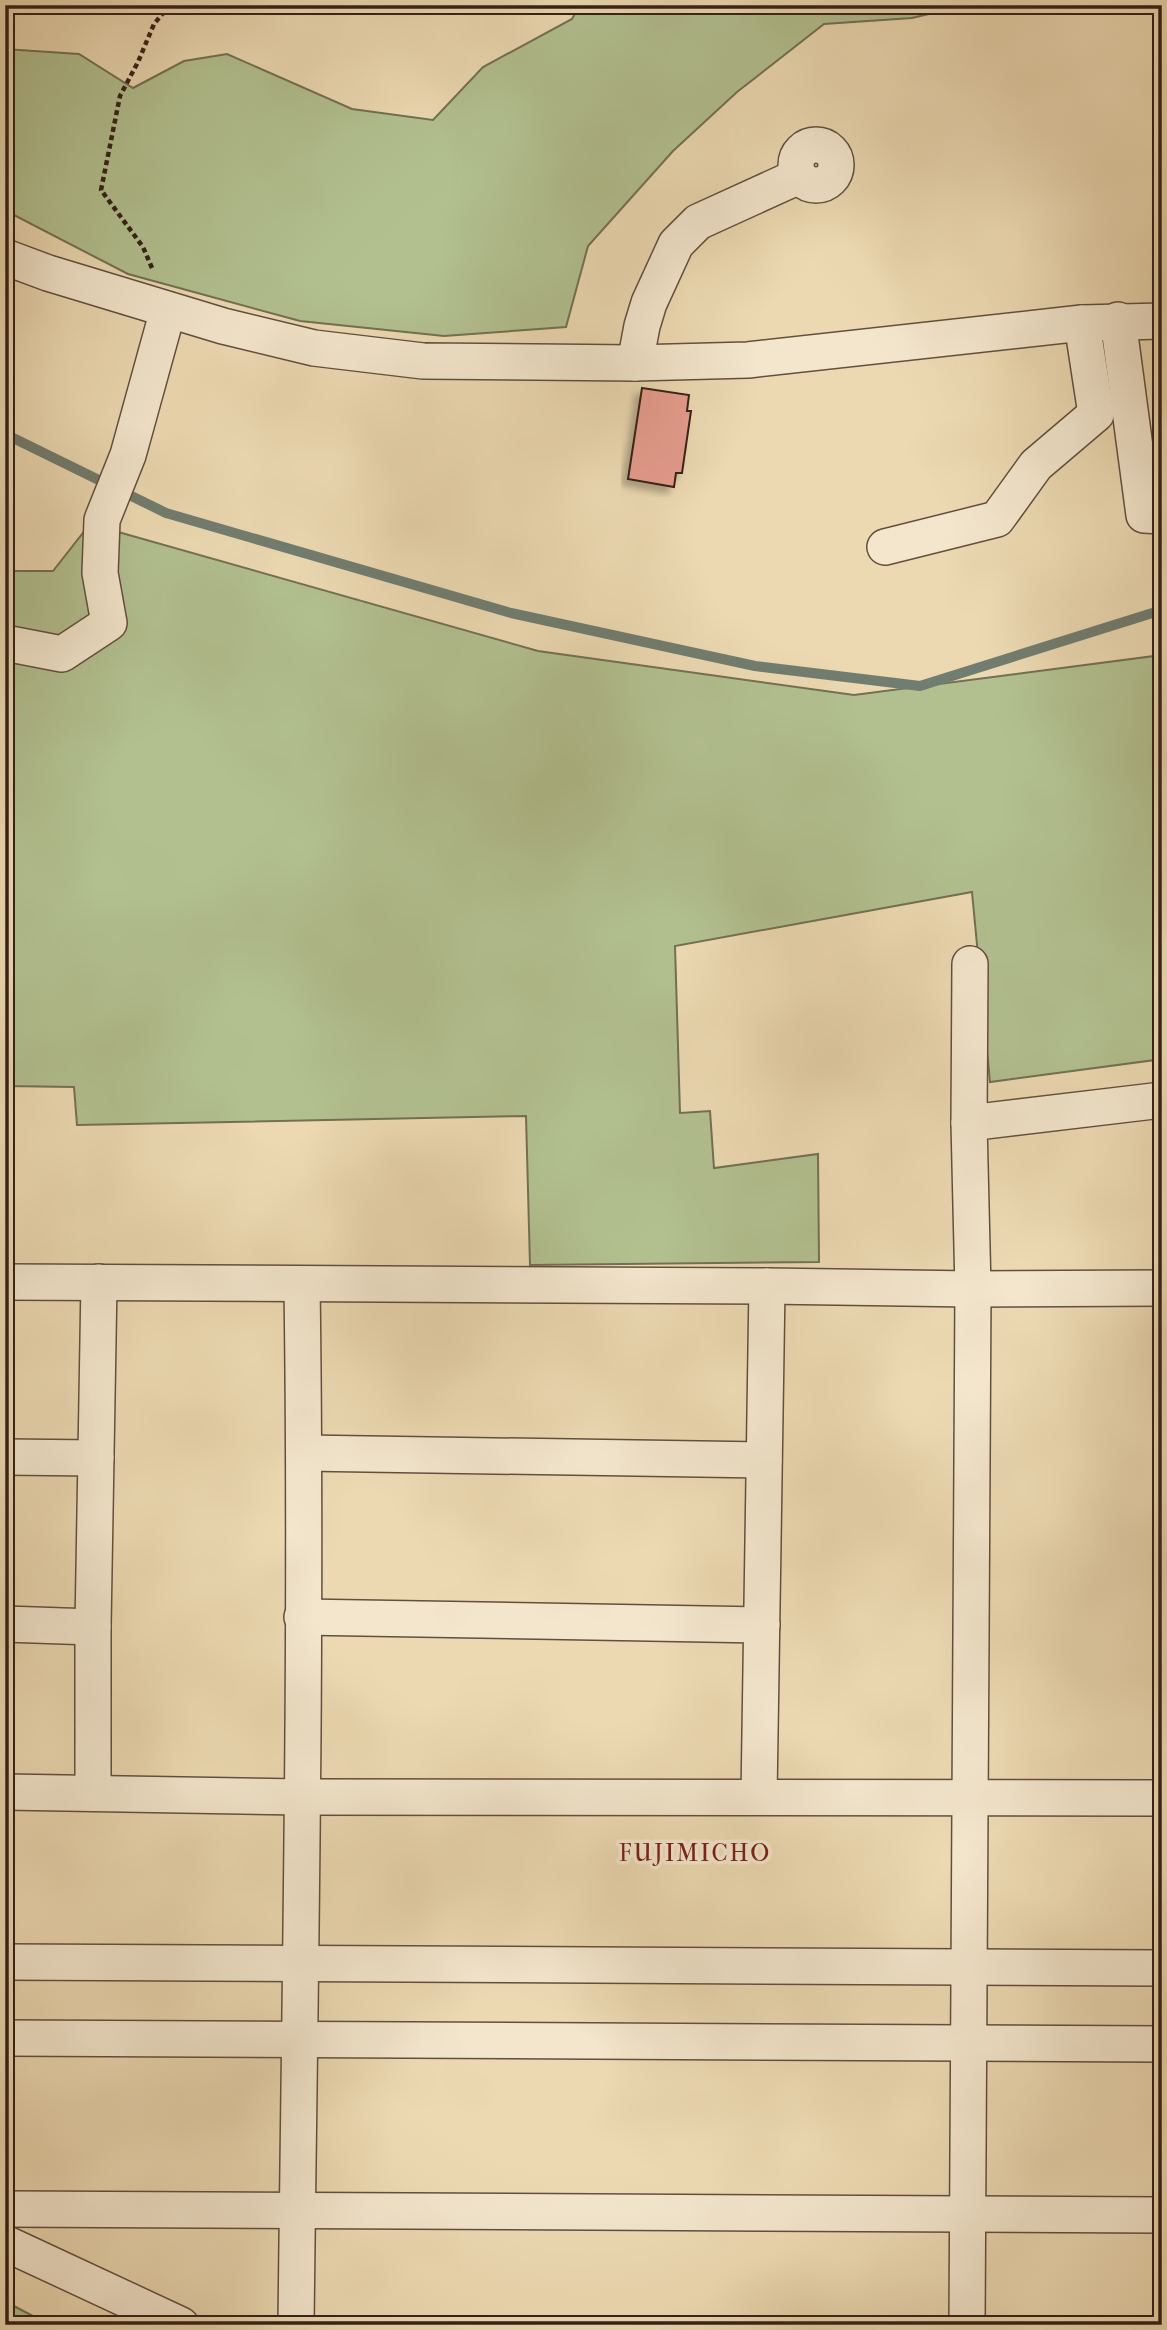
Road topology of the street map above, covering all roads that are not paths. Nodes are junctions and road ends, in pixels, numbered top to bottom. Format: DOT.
graph roads {
  1 [pos="799,176"];
  2 [pos="5,257"];
  3 [pos="168,310"];
  4 [pos="1118,320"];
  5 [pos="1162,321"];
  6 [pos="1082,323"];
  7 [pos="635,363"];
  8 [pos="1162,516"];
  9 [pos="885,547"];
  10 [pos="5,643"];
  11 [pos="970,964"];
  12 [pos="1162,1100"];
  13 [pos="969,1123"];
  14 [pos="5,1282"];
  15 [pos="99,1282"];
  16 [pos="302,1285"];
  17 [pos="767,1286"];
  18 [pos="1162,1288"];
  19 [pos="973,1289"];
  20 [pos="304,1453"];
  21 [pos="5,1457"];
  22 [pos="96,1458"];
  23 [pos="764,1460"];
  24 [pos="302,1617"];
  25 [pos="5,1624"];
  26 [pos="762,1625"];
  27 [pos="93,1627"];
  28 [pos="5,1792"];
  29 [pos="93,1792"];
  30 [pos="301,1797"];
  31 [pos="759,1797"];
  32 [pos="969,1798"];
  33 [pos="1162,1798"];
  34 [pos="5,1962"];
  35 [pos="300,1963"];
  36 [pos="970,1967"];
  37 [pos="1162,1968"];
  38 [pos="5,2038"];
  39 [pos="301,2039"];
  40 [pos="969,2043"];
  41 [pos="1162,2044"];
  42 [pos="5,2209"];
  43 [pos="297,2210"];
  44 [pos="966,2213"];
  45 [pos="1162,2215"];
  46 [pos="5,2243"];
  47 [pos="181,2325"];
  48 [pos="296,2325"];
  49 [pos="967,2325"];
  1 -- 7 [label="street"];
  2 -- 3 [label="street"];
  3 -- 7 [label="street"];
  3 -- 10 [label="street"];
  4 -- 5 [label="street"];
  4 -- 6 [label="street"];
  4 -- 8 [label="street"];
  6 -- 7 [label="street"];
  6 -- 9 [label="street"];
  11 -- 13 [label="street"];
  12 -- 13 [label="street"];
  13 -- 19 [label="street"];
  14 -- 15 [label="street"];
  15 -- 16 [label="street"];
  15 -- 22 [label="street"];
  16 -- 17 [label="street"];
  16 -- 20 [label="street"];
  17 -- 19 [label="street"];
  17 -- 23 [label="street"];
  18 -- 19 [label="street"];
  19 -- 32 [label="street"];
  20 -- 23 [label="street"];
  20 -- 24 [label="street"];
  21 -- 22 [label="street"];
  22 -- 27 [label="street"];
  23 -- 26 [label="street"];
  24 -- 26 [label="street"];
  24 -- 30 [label="street"];
  25 -- 27 [label="street"];
  26 -- 31 [label="street"];
  27 -- 29 [label="street"];
  28 -- 29 [label="street"];
  29 -- 30 [label="street"];
  30 -- 31 [label="street"];
  30 -- 35 [label="street"];
  31 -- 32 [label="street"];
  32 -- 33 [label="street"];
  32 -- 36 [label="street"];
  34 -- 35 [label="street"];
  35 -- 36 [label="street"];
  35 -- 39 [label="street"];
  36 -- 37 [label="street"];
  36 -- 40 [label="street"];
  38 -- 39 [label="street"];
  39 -- 40 [label="street"];
  39 -- 43 [label="street"];
  40 -- 41 [label="street"];
  40 -- 44 [label="street"];
  42 -- 43 [label="street"];
  43 -- 44 [label="street"];
  43 -- 48 [label="street"];
  44 -- 45 [label="street"];
  44 -- 49 [label="street"];
  46 -- 47 [label="street"];
}
